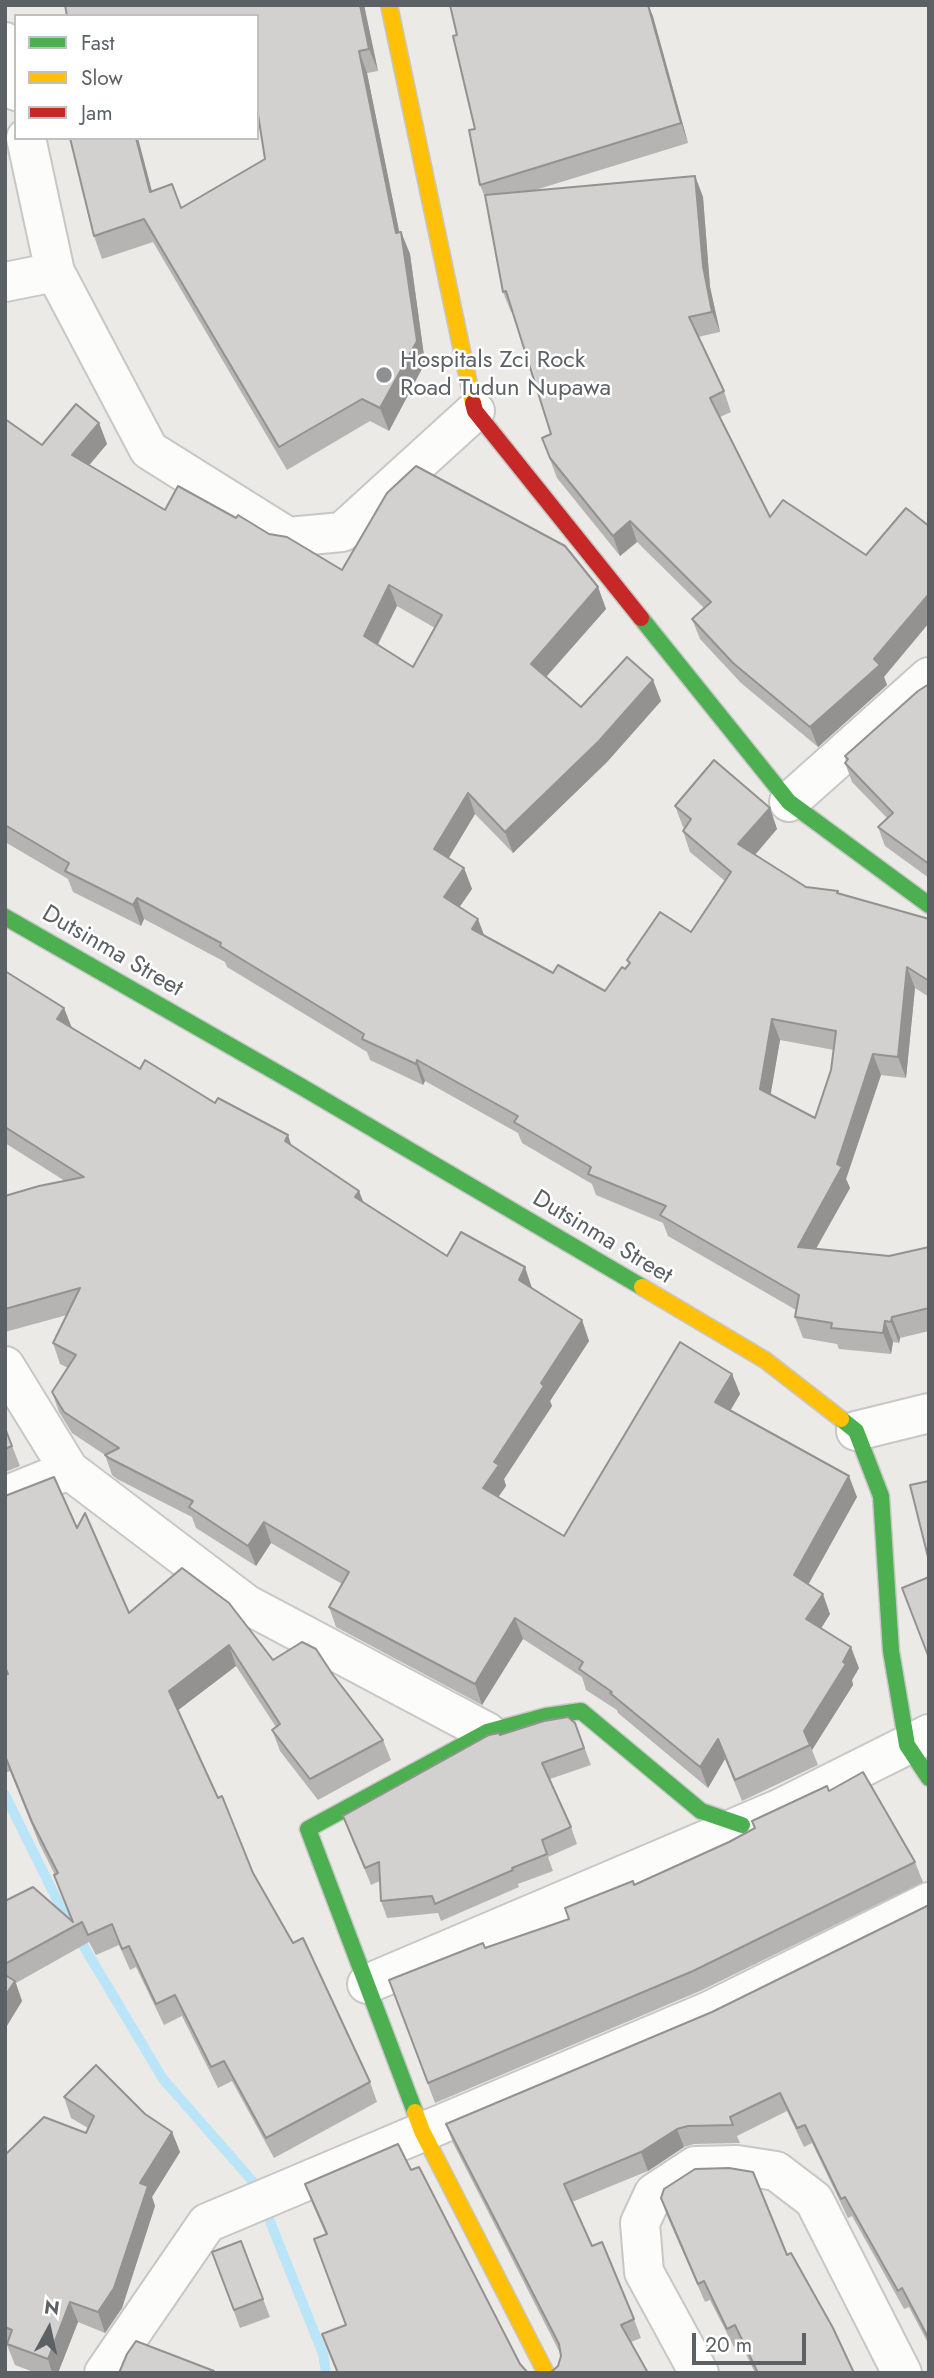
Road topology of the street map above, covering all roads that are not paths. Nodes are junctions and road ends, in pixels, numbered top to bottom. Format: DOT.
graph roads {
  1 [pos="389,5"];
  2 [pos="5,42"];
  3 [pos="14,82"];
  4 [pos="26,140"];
  5 [pos="55,272"];
  6 [pos="5,282"];
  7 [pos="475,411"];
  8 [pos="929,677"];
  9 [pos="789,802"];
  10 [pos="929,905"];
  11 [pos="5,917"];
  12 [pos="5,1366"];
  13 [pos="929,1413"];
  14 [pos="856,1432"];
  15 [pos="69,1470"];
  16 [pos="5,1496"];
  17 [pos="487,1732"];
  18 [pos="918,1740"];
  19 [pos="929,1778"];
  20 [pos="742,1825"];
  21 [pos="929,1902"];
  22 [pos="367,1984"];
  23 [pos="422,2131"];
  24 [pos="104,2373"];
  25 [pos="546,2373"];
  26 [pos="699,2373"];
  27 [pos="902,2373"];
  1 -- 7 [label="street"];
  2 -- 3 [label="street"];
  4 -- 5 [label="street"];
  5 -- 6 [label="street"];
  5 -- 7 [label="street"];
  7 -- 9 [label="street"];
  8 -- 9 [label="street"];
  9 -- 10 [label="street"];
  11 -- 14 [label="street, Dutsinma Street"];
  12 -- 15 [label="street"];
  13 -- 14 [label="street"];
  14 -- 18 [label="street"];
  15 -- 16 [label="street"];
  15 -- 17 [label="street"];
  17 -- 20 [label="street"];
  17 -- 22 [label="street"];
  18 -- 19 [label="street"];
  18 -- 20 [label="street"];
  20 -- 22 [label="street"];
  21 -- 23 [label="street"];
  22 -- 23 [label="street"];
  23 -- 24 [label="street"];
  23 -- 25 [label="street"];
  26 -- 27 [label="street"];
}
